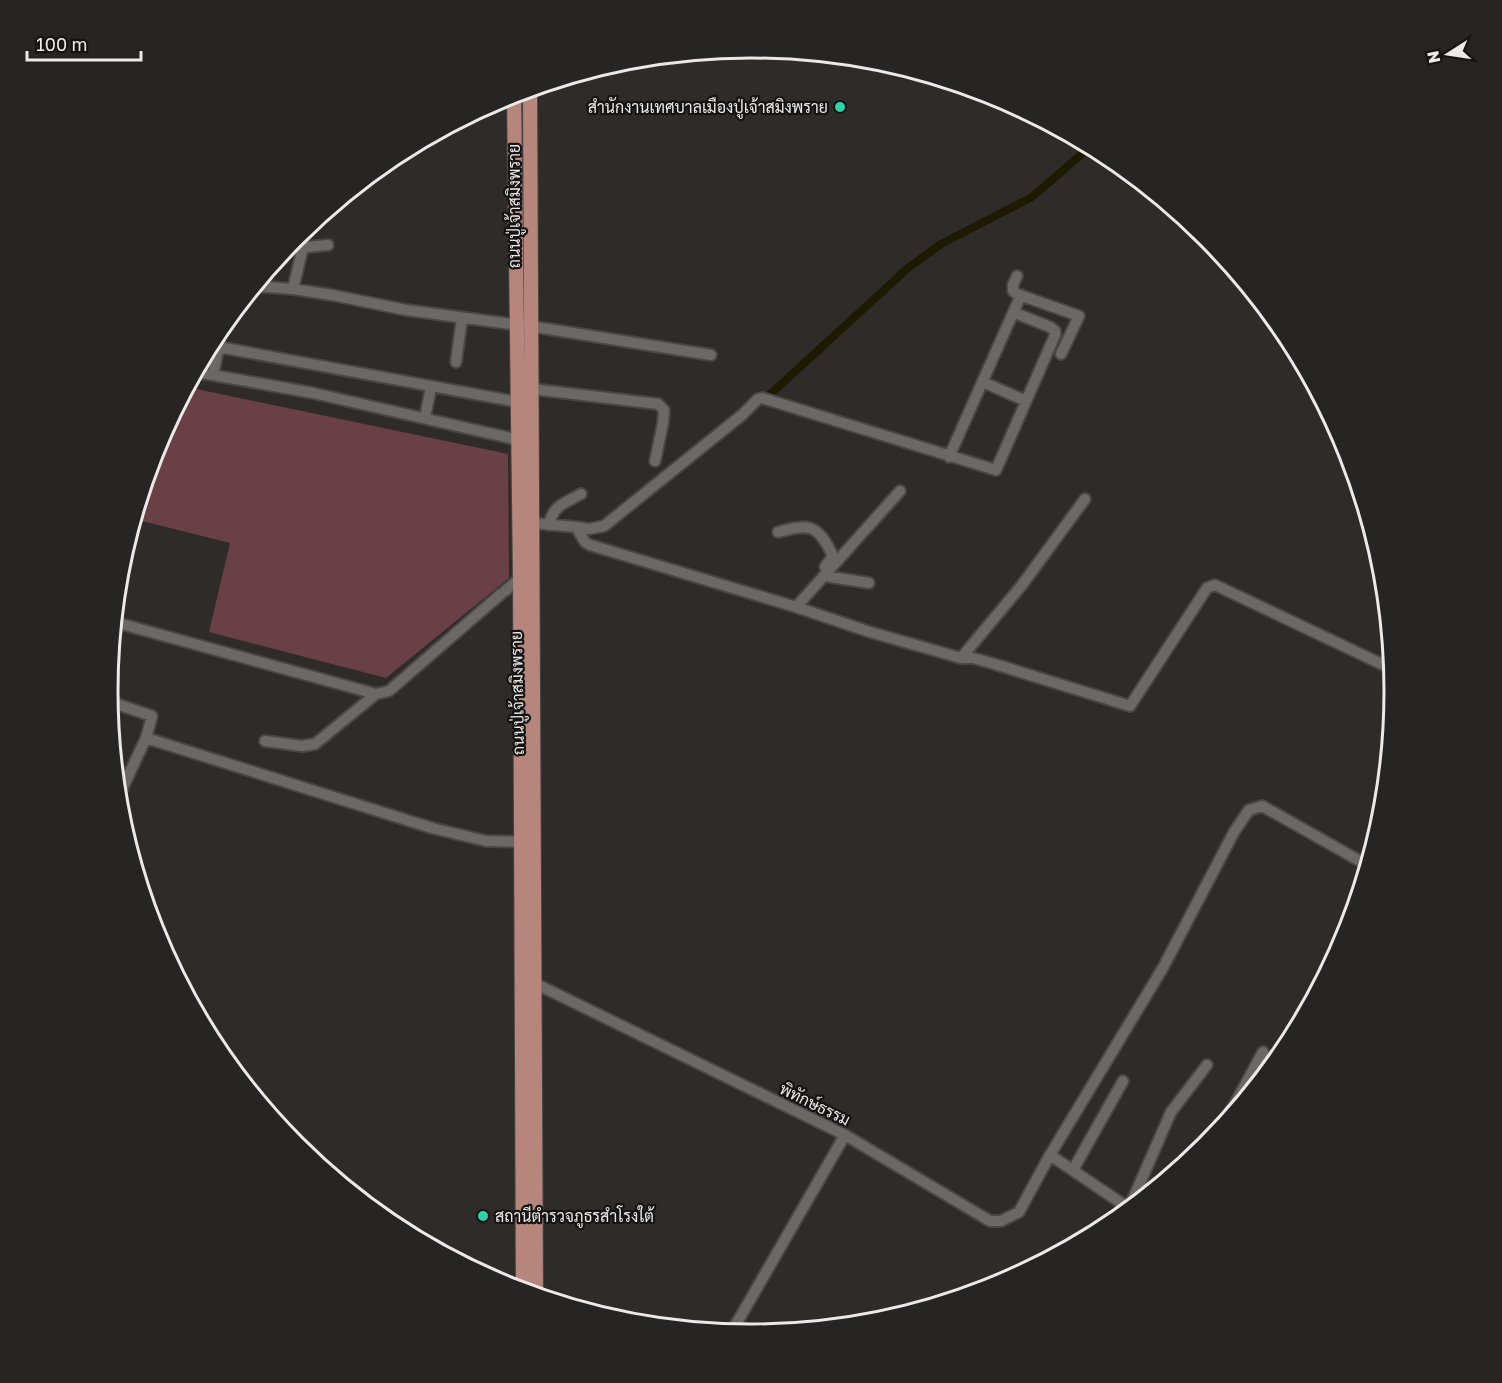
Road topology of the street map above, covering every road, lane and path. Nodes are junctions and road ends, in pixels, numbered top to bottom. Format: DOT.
graph roads {
  1 [pos="527,100"];
  2 [pos="514,105"];
  3 [pos="328,245"];
  4 [pos="300,247"];
  5 [pos="303,247"];
  6 [pos="1017,276"];
  7 [pos="265,287"];
  8 [pos="292,289"];
  9 [pos="1021,295"];
  10 [pos="1015,313"];
  11 [pos="462,318"];
  12 [pos="524,326"];
  13 [pos="218,351"];
  14 [pos="218,351"];
  15 [pos="1061,354"];
  16 [pos="711,355"];
  17 [pos="456,362"];
  18 [pos="204,373"];
  19 [pos="213,375"];
  20 [pos="984,382"];
  21 [pos="431,387"];
  22 [pos="532,388"];
  23 [pos="1026,401"];
  24 [pos="518,402"];
  25 [pos="425,418"];
  26 [pos="519,440"];
  27 [pos="949,457"];
  28 [pos="655,461"];
  29 [pos="900,491"];
  30 [pos="581,494"];
  31 [pos="1086,499"];
  32 [pos="532,523"];
  33 [pos="549,525"];
  34 [pos="576,527"];
  35 [pos="778,532"];
  36 [pos="825,576"];
  37 [pos="526,578"];
  38 [pos="869,583"];
  39 [pos="813,589"];
  40 [pos="796,607"];
  41 [pos="122,624"];
  42 [pos="961,658"];
  43 [pos="1383,665"];
  44 [pos="376,694"];
  45 [pos="118,705"];
  46 [pos="146,738"];
  47 [pos="265,741"];
  48 [pos="125,784"];
  49 [pos="529,842"];
  50 [pos="1360,862"];
  51 [pos="522,976"];
  52 [pos="535,983"];
  53 [pos="1263,1052"];
  54 [pos="1207,1065"];
  55 [pos="1123,1082"];
  56 [pos="1242,1090"];
  57 [pos="845,1135"];
  58 [pos="1050,1155"];
  59 [pos="1073,1170"];
  60 [pos="1137,1194"];
  61 [pos="1122,1204"];
  62 [pos="529,1221"];
  63 [pos="524,1282"];
  64 [pos="535,1286"];
  65 [pos="736,1324"];
  1 -- 12 [label="main road, ถนนปู่เจ้าสมิงพราย"];
  2 -- 12 [label="main road, ถนนปู่เจ้าสมิงพราย"];
  3 -- 5 [label="street"];
  4 -- 5 [label="street"];
  5 -- 8 [label="street"];
  6 -- 9 [label="street"];
  7 -- 8 [label="street"];
  8 -- 11 [label="street"];
  9 -- 10 [label="street"];
  9 -- 15 [label="street"];
  10 -- 20 [label="street"];
  10 -- 23 [label="street"];
  11 -- 12 [label="street"];
  11 -- 17 [label="street"];
  12 -- 16 [label="street"];
  12 -- 22 [label="main road, ถนนปู่เจ้าสมิงพราย"];
  12 -- 24 [label="main road, ถนนปู่เจ้าสมิงพราย"];
  13 -- 21 [label="street"];
  14 -- 19 [label="street"];
  18 -- 19 [label="street"];
  19 -- 25 [label="street"];
  20 -- 23 [label="street"];
  20 -- 27 [label="street"];
  21 -- 24 [label="street"];
  21 -- 25 [label="street"];
  22 -- 28 [label="street"];
  22 -- 32 [label="main road, ถนนปู่เจ้าสมิงพราย"];
  23 -- 27 [label="street"];
  24 -- 26 [label="main road, ถนนปู่เจ้าสมิงพราย"];
  25 -- 26 [label="street"];
  26 -- 37 [label="main road, ถนนปู่เจ้าสมิงพราย"];
  27 -- 34 [label="street"];
  29 -- 36 [label="street"];
  30 -- 33 [label="street"];
  31 -- 42 [label="street"];
  32 -- 33 [label="street"];
  32 -- 37 [label="main road, ถนนปู่เจ้าสมิงพราย"];
  33 -- 34 [label="street"];
  34 -- 40 [label="street"];
  35 -- 39 [label="street"];
  36 -- 38 [label="street"];
  36 -- 39 [label="street"];
  37 -- 44 [label="street"];
  37 -- 49 [label="main road, ถนนปู่เจ้าสมิงพราย"];
  39 -- 40 [label="street"];
  40 -- 42 [label="street"];
  41 -- 44 [label="street"];
  42 -- 43 [label="street"];
  44 -- 47 [label="street"];
  45 -- 46 [label="street"];
  46 -- 48 [label="street"];
  46 -- 49 [label="street"];
  49 -- 51 [label="main road, ถนนปู่เจ้าสมิงพราย"];
  49 -- 52 [label="main road, ถนนปู่เจ้าสมิงพราย"];
  50 -- 58 [label="street, พิทักษ์ธรรม"];
  51 -- 52 [label="street, พิทักษ์ธรรม"];
  51 -- 62 [label="main road, ถนนปู่เจ้าสมิงพราย"];
  52 -- 57 [label="street, พิทักษ์ธรรม"];
  52 -- 62 [label="main road, ถนนปู่เจ้าสมิงพราย"];
  53 -- 56 [label="street"];
  54 -- 60 [label="street"];
  55 -- 59 [label="street"];
  57 -- 58 [label="street, พิทักษ์ธรรม"];
  57 -- 65 [label="street"];
  58 -- 59 [label="street"];
  59 -- 61 [label="street"];
  62 -- 63 [label="main road, ถนนปู่เจ้าสมิงพราย"];
  62 -- 64 [label="main road, ถนนปู่เจ้าสมิงพราย"];
}
